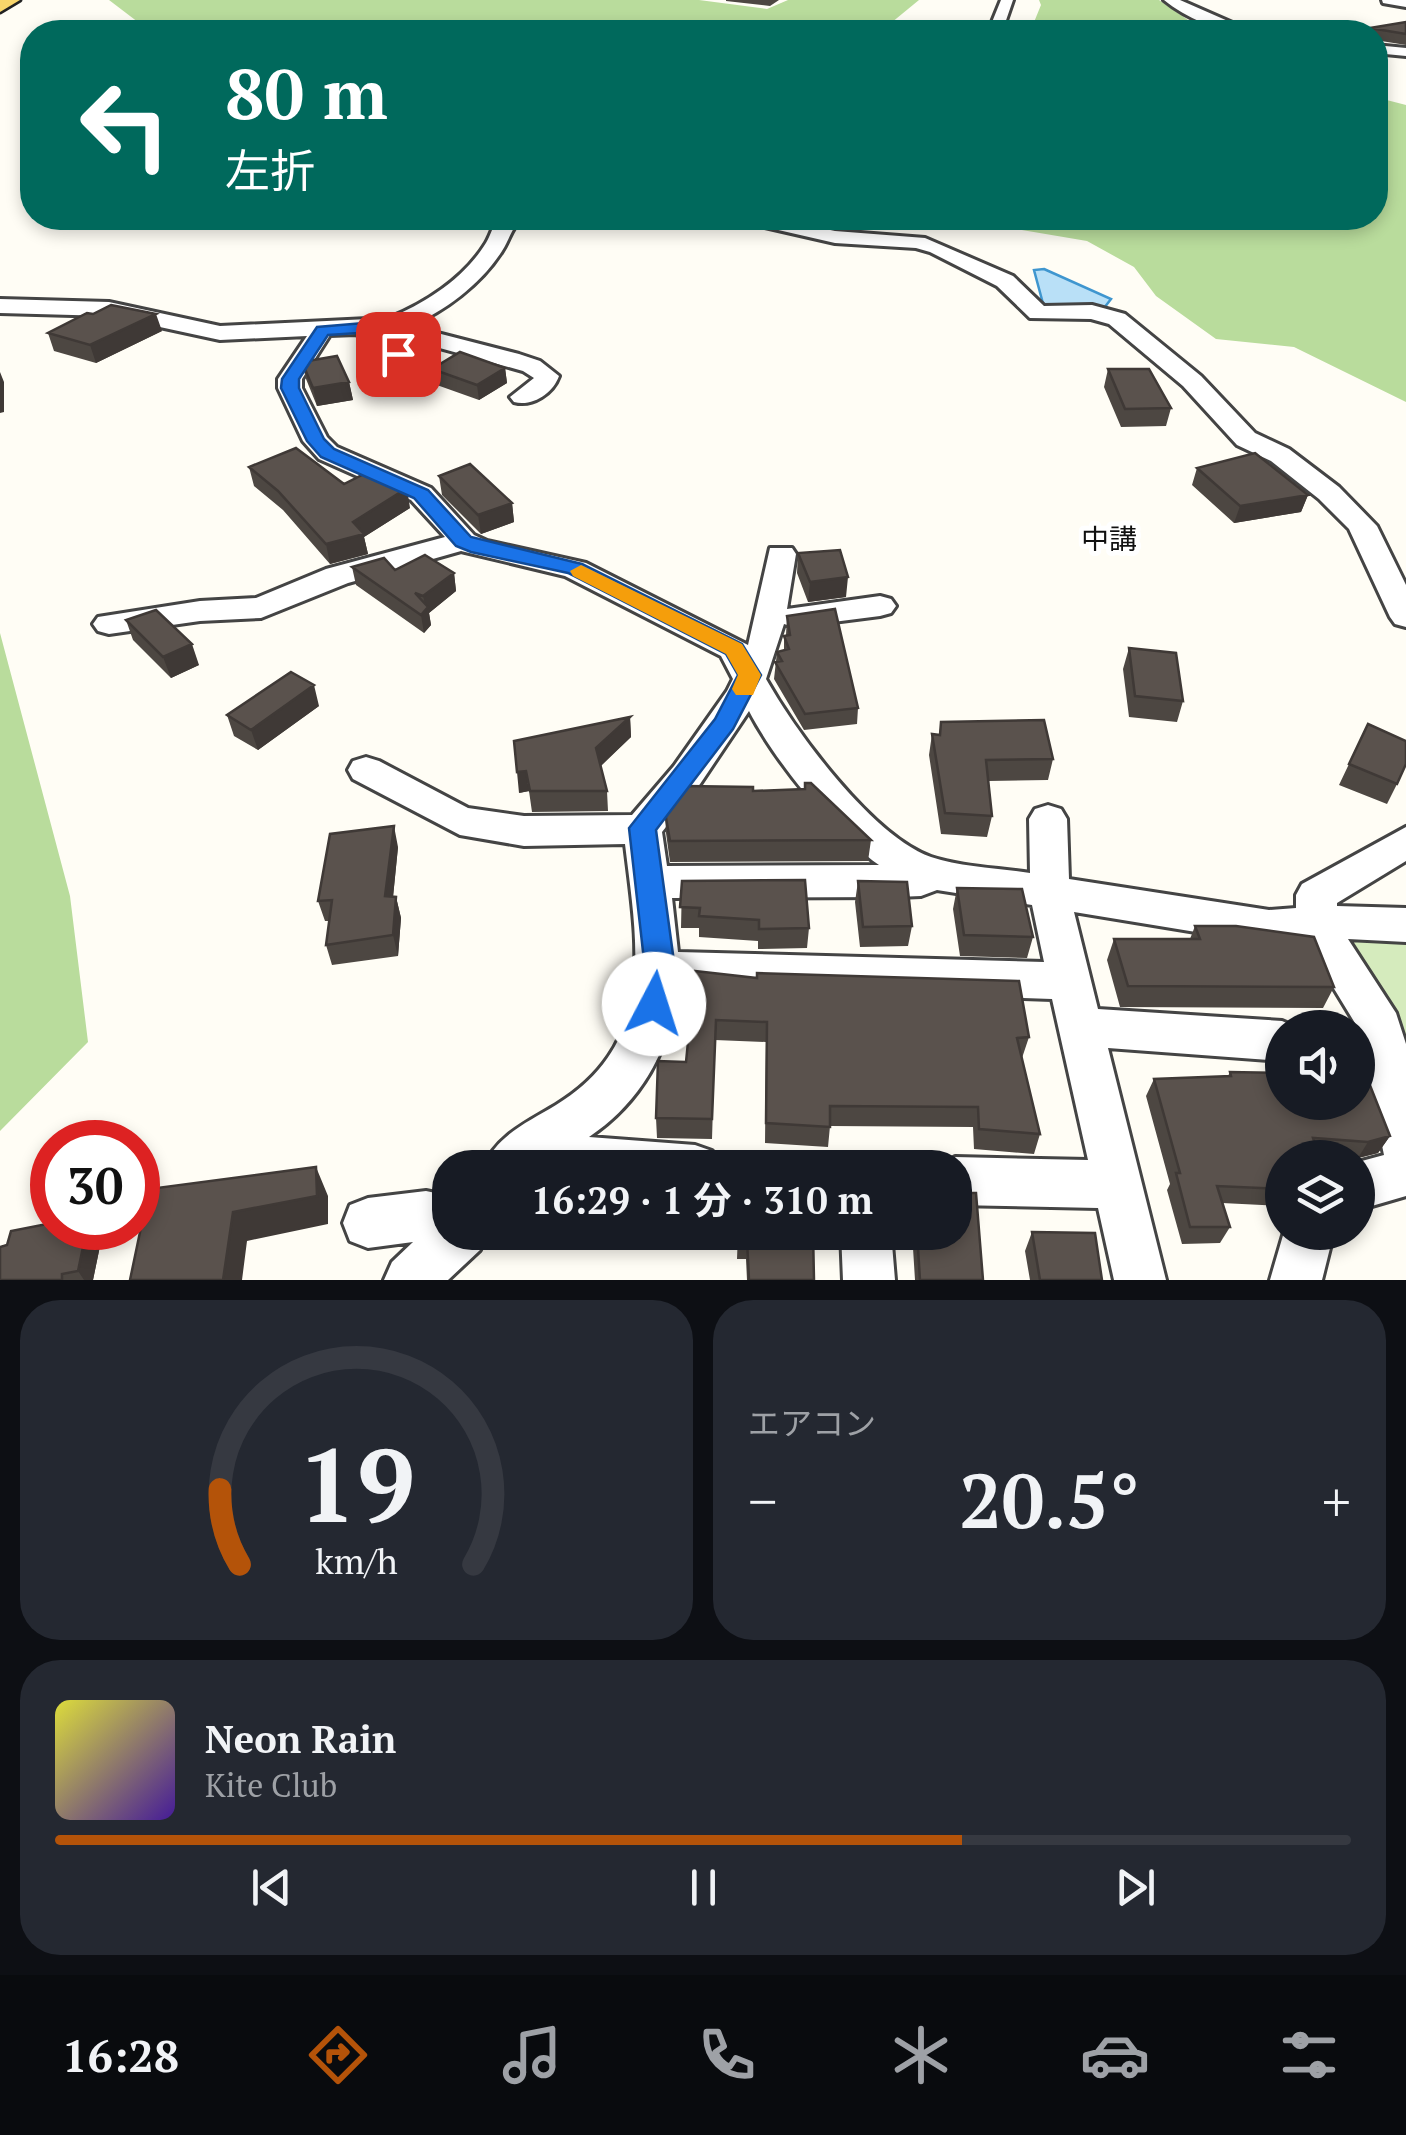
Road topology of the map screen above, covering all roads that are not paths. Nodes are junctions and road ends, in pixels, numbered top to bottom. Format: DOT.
graph roads {
  1 [pos="12,0"];
  2 [pos="1170,0"];
  3 [pos="1388,0"];
  4 [pos="1406,3"];
  5 [pos="0,7"];
  6 [pos="1210,20"];
  7 [pos="502,230"];
  8 [pos="806,230"];
  9 [pos="0,306"];
  10 [pos="393,326"];
  11 [pos="364,328"];
  12 [pos="322,330"];
  13 [pos="404,380"];
  14 [pos="523,397"];
  15 [pos="464,541"];
  16 [pos="781,554"];
  17 [pos="1398,584"];
  18 [pos="880,606"];
  19 [pos="1406,618"];
  20 [pos="770,620"];
  21 [pos="109,624"];
  22 [pos="749,675"];
  23 [pos="366,770"];
  24 [pos="1048,818"];
  25 [pos="642,828"];
  26 [pos="1406,842"];
  27 [pos="930,874"];
  28 [pos="648,882"];
  29 [pos="1050,895"];
  30 [pos="1318,925"];
  31 [pos="1406,925"];
  32 [pos="660,969"];
  33 [pos="1072,981"];
  34 [pos="1080,1027"];
  35 [pos="1265,1040"];
  36 [pos="528,1150"];
  37 [pos="1406,1150"];
  38 [pos="1406,1172"];
  39 [pos="972,1181"];
  40 [pos="1375,1181"];
  41 [pos="1117,1184"];
  42 [pos="432,1217"];
  43 [pos="368,1223"];
  44 [pos="443,1250"];
  45 [pos="867,1250"];
  46 [pos="1305,1250"];
  47 [pos="410,1280"];
  48 [pos="869,1280"];
  49 [pos="1140,1280"];
  50 [pos="1296,1280"];
  1 -- 5 [label="main road"];
  2 -- 6 [label="street"];
  3 -- 4 [label="street"];
  7 -- 10 [label="street"];
  8 -- 17 [label="street"];
  9 -- 12 [label="street"];
  10 -- 11 [label="street"];
  10 -- 14 [label="street"];
  11 -- 12 [label="street"];
  11 -- 13 [label="street"];
  12 -- 15 [label="street"];
  15 -- 21 [label="street"];
  15 -- 22 [label="street"];
  16 -- 20 [label="street"];
  17 -- 19 [label="street"];
  18 -- 20 [label="street"];
  20 -- 22 [label="street"];
  22 -- 25 [label="street"];
  22 -- 27 [label="street"];
  23 -- 25 [label="street"];
  24 -- 29 [label="street"];
  25 -- 28 [label="street"];
  26 -- 30 [label="street"];
  27 -- 28 [label="street"];
  27 -- 29 [label="street"];
  28 -- 32 [label="street"];
  29 -- 30 [label="street"];
  29 -- 33 [label="street"];
  30 -- 31 [label="street"];
  30 -- 37 [label="street"];
  32 -- 33 [label="street"];
  32 -- 36 [label="street"];
  33 -- 34 [label="street"];
  34 -- 35 [label="street"];
  34 -- 41 [label="street"];
  38 -- 40 [label="street"];
  39 -- 41 [label="street"];
  41 -- 49 [label="street"];
  42 -- 43 [label="street"];
  44 -- 47 [label="street"];
  45 -- 48 [label="street"];
  46 -- 50 [label="street"];
}
